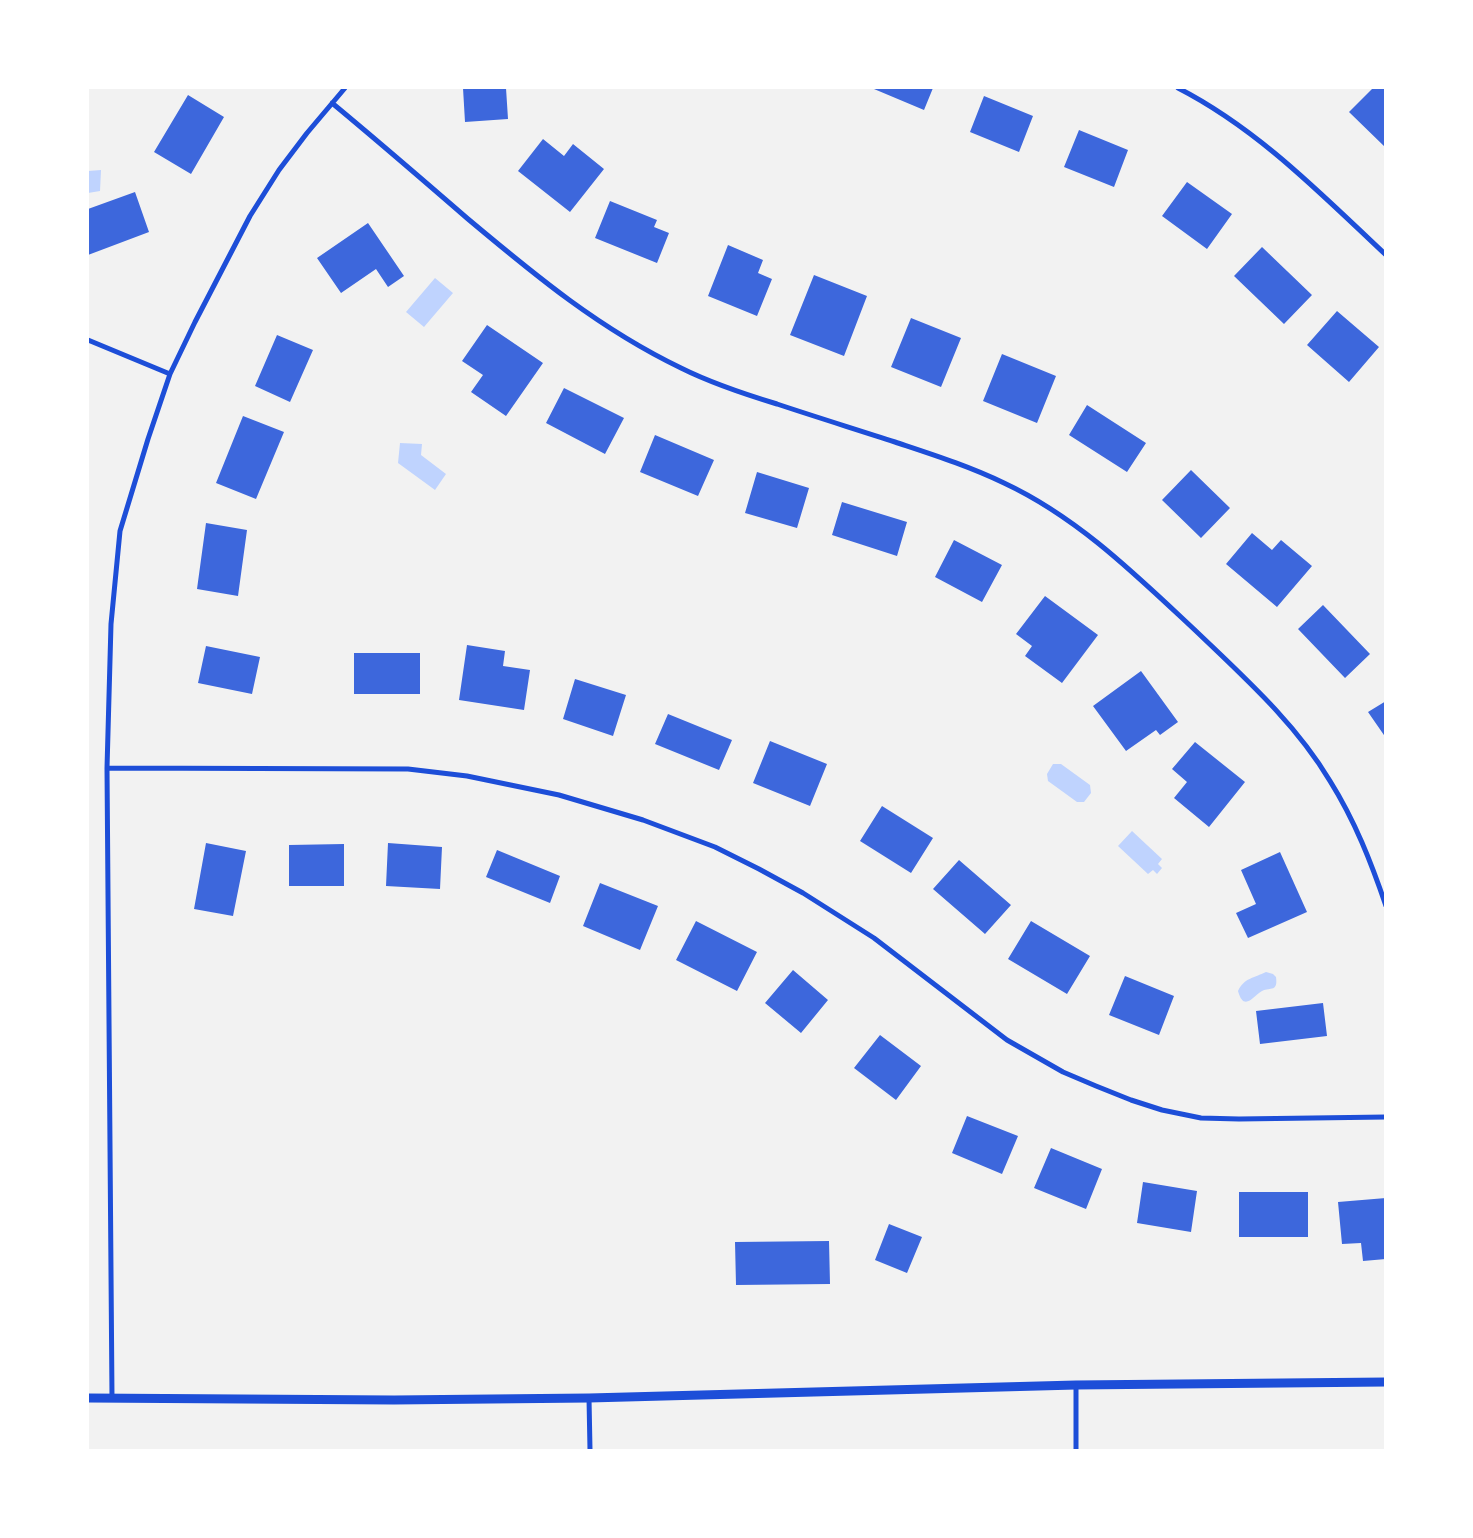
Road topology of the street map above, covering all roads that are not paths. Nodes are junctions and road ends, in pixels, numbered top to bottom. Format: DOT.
graph roads {
  1 [pos="345,88"];
  2 [pos="1178,88"];
  3 [pos="332,103"];
  4 [pos="1386,255"];
  5 [pos="88,340"];
  6 [pos="170,374"];
  7 [pos="107,768"];
  8 [pos="1386,906"];
  9 [pos="1386,1117"];
  10 [pos="1386,1382"];
  11 [pos="1076,1385"];
  12 [pos="88,1398"];
  13 [pos="112,1398"];
  14 [pos="589,1398"];
  15 [pos="590,1450"];
  16 [pos="1076,1450"];
  1 -- 3 [label="street"];
  2 -- 4 [label="street"];
  3 -- 6 [label="street"];
  3 -- 8 [label="street"];
  5 -- 6 [label="street"];
  6 -- 7 [label="street"];
  7 -- 9 [label="street"];
  7 -- 13 [label="street"];
  10 -- 11 [label="street"];
  11 -- 14 [label="street"];
  11 -- 16 [label="street"];
  12 -- 13 [label="street"];
  13 -- 14 [label="street"];
  14 -- 15 [label="street"];
}
